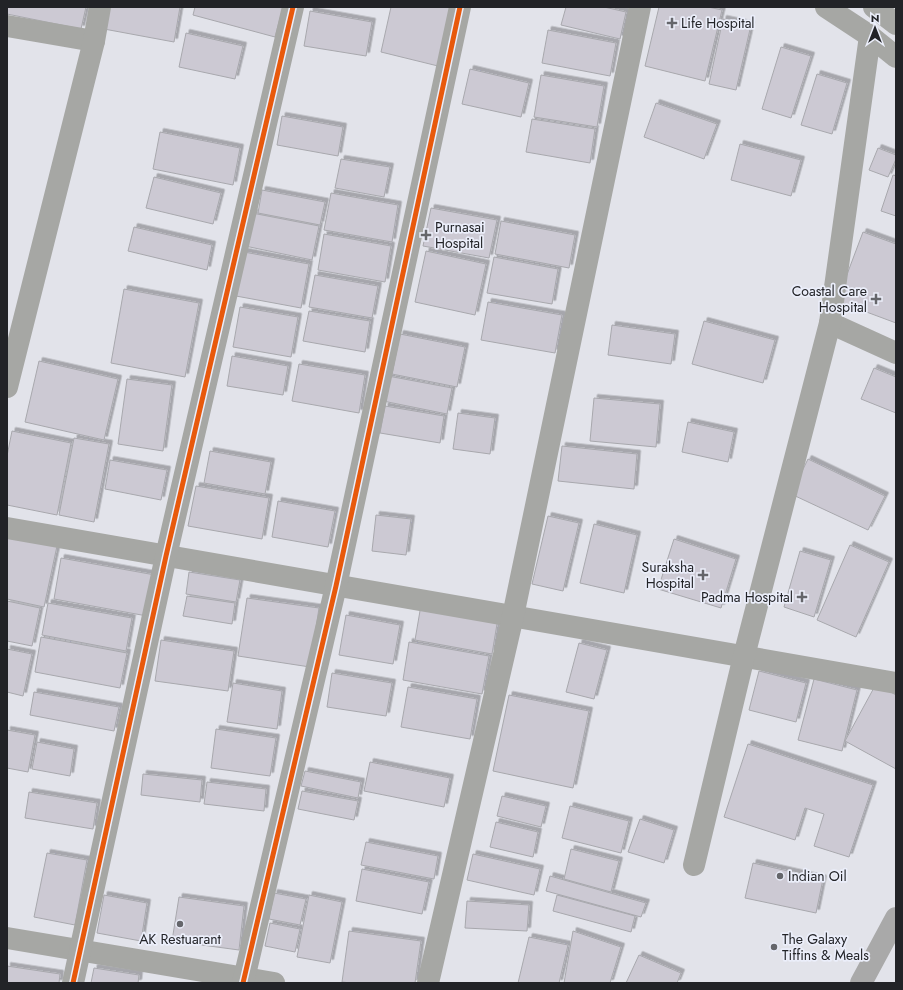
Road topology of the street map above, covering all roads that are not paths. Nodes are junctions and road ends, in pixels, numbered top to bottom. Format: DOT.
graph roads {
  1 [pos="100,7"];
  2 [pos="293,7"];
  3 [pos="460,7"];
  4 [pos="640,7"];
  5 [pos="826,7"];
  6 [pos="878,8"];
  7 [pos="896,24"];
  8 [pos="7,26"];
  9 [pos="870,36"];
  10 [pos="94,41"];
  11 [pos="896,57"];
  12 [pos="830,323"];
  13 [pos="896,353"];
  14 [pos="7,387"];
  15 [pos="7,528"];
  16 [pos="166,556"];
  17 [pos="336,586"];
  18 [pos="513,616"];
  19 [pos="744,656"];
  20 [pos="896,683"];
  21 [pos="694,865"];
  22 [pos="896,918"];
  23 [pos="7,938"];
  24 [pos="80,951"];
  25 [pos="244,980"];
  26 [pos="73,983"];
  27 [pos="274,983"];
  28 [pos="428,983"];
  29 [pos="861,983"];
  1 -- 10 [label="street"];
  2 -- 16 [label="street"];
  3 -- 17 [label="street"];
  4 -- 18 [label="street"];
  5 -- 9 [label="street"];
  6 -- 7 [label="street"];
  8 -- 10 [label="street"];
  9 -- 11 [label="street"];
  9 -- 12 [label="street"];
  10 -- 14 [label="street"];
  12 -- 13 [label="street"];
  12 -- 19 [label="street"];
  15 -- 16 [label="street"];
  16 -- 17 [label="street"];
  16 -- 24 [label="street"];
  17 -- 18 [label="street"];
  17 -- 25 [label="street"];
  18 -- 19 [label="street"];
  18 -- 28 [label="street"];
  19 -- 20 [label="street"];
  19 -- 21 [label="street"];
  22 -- 29 [label="main road"];
  23 -- 24 [label="street"];
  24 -- 25 [label="street"];
  24 -- 26 [label="street"];
  25 -- 27 [label="street"];
}
